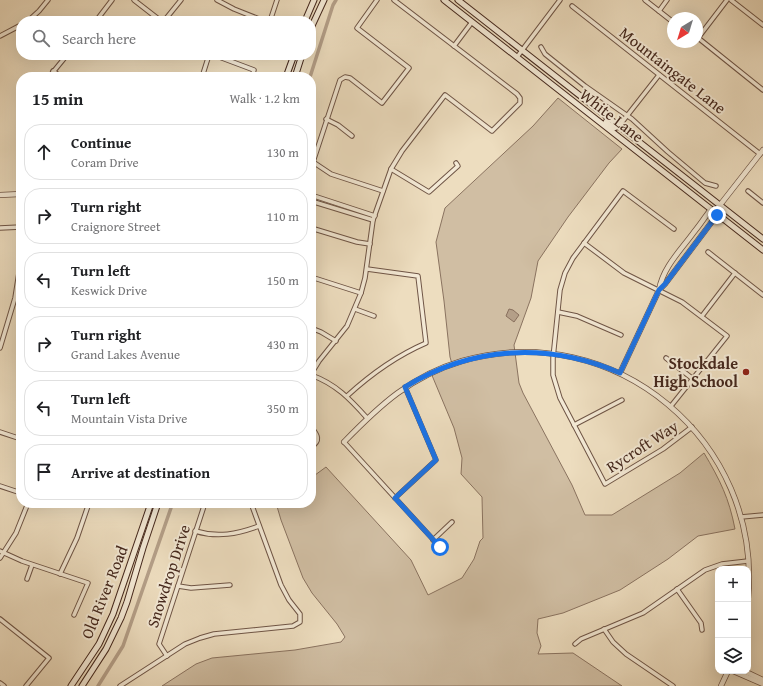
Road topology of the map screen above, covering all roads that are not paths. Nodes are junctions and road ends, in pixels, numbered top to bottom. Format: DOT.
graph roads {
  1 [pos="48,0"];
  2 [pos="112,0"];
  3 [pos="134,0"];
  4 [pos="181,0"];
  5 [pos="217,0"];
  6 [pos="277,0"];
  7 [pos="314,0"];
  8 [pos="324,0"];
  9 [pos="377,0"];
  10 [pos="394,0"];
  11 [pos="444,0"];
  12 [pos="458,0"];
  13 [pos="560,0"];
  14 [pos="645,0"];
  15 [pos="667,0"];
  16 [pos="727,0"];
  17 [pos="731,0"];
  18 [pos="572,6"];
  19 [pos="659,11"];
  20 [pos="34,16"];
  21 [pos="100,16"];
  22 [pos="155,16"];
  23 [pos="168,16"];
  24 [pos="252,16"];
  25 [pos="272,16"];
  26 [pos="307,16"];
  27 [pos="316,17"];
  28 [pos="667,17"];
  29 [pos="472,22"];
  30 [pos="763,25"];
  31 [pos="16,28"];
  32 [pos="703,30"];
  33 [pos="0,36"];
  34 [pos="703,43"];
  35 [pos="454,46"];
  36 [pos="541,47"];
  37 [pos="522,50"];
  38 [pos="517,57"];
  39 [pos="62,60"];
  40 [pos="207,60"];
  41 [pos="227,60"];
  42 [pos="292,60"];
  43 [pos="300,60"];
  44 [pos="53,70"];
  45 [pos="56,72"];
  46 [pos="204,72"];
  47 [pos="253,72"];
  48 [pos="288,72"];
  49 [pos="297,72"];
  50 [pos="659,74"];
  51 [pos="763,90"];
  52 [pos="588,112"];
  53 [pos="627,115"];
  54 [pos="326,120"];
  55 [pos="619,126"];
  56 [pos="352,136"];
  57 [pos="316,152"];
  58 [pos="761,152"];
  59 [pos="456,163"];
  60 [pos="316,164"];
  61 [pos="391,169"];
  62 [pos="716,186"];
  63 [pos="748,191"];
  64 [pos="383,192"];
  65 [pos="16,194"];
  66 [pos="0,195"];
  67 [pos="316,197"];
  68 [pos="316,203"];
  69 [pos="763,203"];
  70 [pos="720,205"];
  71 [pos="711,210"];
  72 [pos="717,215"];
  73 [pos="375,216"];
  74 [pos="373,220"];
  75 [pos="16,227"];
  76 [pos="0,228"];
  77 [pos="674,229"];
  78 [pos="316,230"];
  79 [pos="763,239"];
  80 [pos="584,243"];
  81 [pos="370,244"];
  82 [pos="763,250"];
  83 [pos="708,252"];
  84 [pos="367,268"];
  85 [pos="735,273"];
  86 [pos="316,279"];
  87 [pos="659,290"];
  88 [pos="16,292"];
  89 [pos="361,293"];
  90 [pos="763,295"];
  91 [pos="15,298"];
  92 [pos="355,308"];
  93 [pos="558,312"];
  94 [pos="374,316"];
  95 [pos="702,316"];
  96 [pos="316,330"];
  97 [pos="621,335"];
  98 [pos="336,341"];
  99 [pos="0,348"];
  100 [pos="553,354"];
  101 [pos="666,358"];
  102 [pos="316,366"];
  103 [pos="620,373"];
  104 [pos="316,377"];
  105 [pos="693,379"];
  106 [pos="405,387"];
  107 [pos="347,396"];
  108 [pos="622,400"];
  109 [pos="672,406"];
  110 [pos="367,418"];
  111 [pos="574,425"];
  112 [pos="692,427"];
  113 [pos="0,432"];
  114 [pos="316,432"];
  115 [pos="16,437"];
  116 [pos="344,442"];
  117 [pos="316,443"];
  118 [pos="0,486"];
  119 [pos="16,491"];
  120 [pos="395,498"];
  121 [pos="26,508"];
  122 [pos="87,508"];
  123 [pos="149,508"];
  124 [pos="156,508"];
  125 [pos="203,508"];
  126 [pos="253,508"];
  127 [pos="763,514"];
  128 [pos="741,517"];
  129 [pos="452,522"];
  130 [pos="259,526"];
  131 [pos="195,532"];
  132 [pos="433,540"];
  133 [pos="440,547"];
  134 [pos="2,552"];
  135 [pos="0,558"];
  136 [pos="749,561"];
  137 [pos="32,565"];
  138 [pos="749,566"];
  139 [pos="60,574"];
  140 [pos="27,579"];
  141 [pos="230,585"];
  142 [pos="178,586"];
  143 [pos="676,589"];
  144 [pos="74,615"];
  145 [pos="0,620"];
  146 [pos="604,629"];
  147 [pos="702,630"];
  148 [pos="575,644"];
  149 [pos="167,656"];
  150 [pos="727,674"];
  151 [pos="741,674"];
  152 [pos="750,674"];
  153 [pos="763,680"];
  154 [pos="0,683"];
  155 [pos="763,684"];
  156 [pos="4,686"];
  157 [pos="26,686"];
  158 [pos="71,686"];
  159 [pos="82,686"];
  160 [pos="120,686"];
  161 [pos="673,686"];
  162 [pos="721,686"];
  1 -- 20 [label="street"];
  2 -- 21 [label="street"];
  3 -- 22 [label="street"];
  4 -- 23 [label="street"];
  5 -- 24 [label="street"];
  6 -- 25 [label="street"];
  7 -- 26 [label="main road"];
  8 -- 27 [label="main road"];
  9 -- 54 [label="street"];
  10 -- 35 [label="street"];
  11 -- 29 [label="main road, White Lane"];
  12 -- 37 [label="main road, White Lane"];
  13 -- 37 [label="street"];
  14 -- 19 [label="street"];
  15 -- 19 [label="street"];
  16 -- 32 [label="street"];
  17 -- 30 [label="street"];
  18 -- 50 [label="street, Mountaingate Lane"];
  19 -- 28 [label="street"];
  29 -- 35 [label="street"];
  29 -- 38 [label="main road, White Lane"];
  31 -- 33 [label="street"];
  34 -- 51 [label="street"];
  35 -- 61 [label="street"];
  36 -- 53 [label="street"];
  37 -- 38 [label="street"];
  37 -- 55 [label="main road, White Lane"];
  38 -- 52 [label="main road, White Lane"];
  39 -- 44 [label="street"];
  40 -- 46 [label="street"];
  41 -- 47 [label="street"];
  42 -- 48 [label="main road"];
  43 -- 49 [label="main road"];
  44 -- 45 [label="street"];
  50 -- 53 [label="street"];
  50 -- 58 [label="street, Mountaingate Lane"];
  52 -- 55 [label="main road"];
  52 -- 71 [label="main road, White Lane"];
  53 -- 55 [label="street"];
  53 -- 62 [label="street"];
  54 -- 56 [label="street"];
  54 -- 57 [label="street"];
  55 -- 70 [label="main road, White Lane"];
  58 -- 70 [label="street"];
  59 -- 61 [label="street"];
  60 -- 64 [label="street"];
  61 -- 64 [label="street"];
  63 -- 69 [label="street"];
  64 -- 73 [label="street"];
  65 -- 66 [label="street"];
  67 -- 73 [label="street"];
  68 -- 74 [label="street"];
  70 -- 71 [label="street"];
  70 -- 72 [label="street"];
  70 -- 79 [label="main road, White Lane"];
  71 -- 72 [label="main road, White Lane"];
  71 -- 87 [label="street"];
  72 -- 82 [label="main road, White Lane"];
  72 -- 87 [label="street"];
  73 -- 74 [label="street"];
  74 -- 81 [label="street"];
  75 -- 76 [label="street"];
  77 -- 80 [label="street"];
  78 -- 81 [label="street"];
  80 -- 87 [label="street"];
  80 -- 93 [label="street"];
  81 -- 84 [label="street"];
  83 -- 85 [label="street"];
  84 -- 89 [label="street"];
  84 -- 107 [label="street"];
  85 -- 90 [label="street"];
  85 -- 95 [label="street"];
  86 -- 89 [label="street"];
  87 -- 95 [label="street"];
  87 -- 103 [label="street"];
  88 -- 91 [label="street"];
  89 -- 92 [label="street"];
  91 -- 99 [label="street"];
  92 -- 94 [label="street"];
  92 -- 98 [label="street"];
  93 -- 97 [label="street"];
  93 -- 100 [label="street"];
  95 -- 105 [label="street"];
  96 -- 98 [label="street"];
  98 -- 102 [label="street"];
  100 -- 103 [label="street"];
  100 -- 106 [label="street"];
  100 -- 111 [label="street"];
  101 -- 105 [label="street"];
  103 -- 109 [label="street"];
  104 -- 107 [label="street"];
  105 -- 109 [label="street"];
  106 -- 110 [label="street"];
  106 -- 120 [label="street"];
  107 -- 110 [label="street"];
  108 -- 111 [label="street"];
  109 -- 112 [label="street"];
  110 -- 116 [label="street"];
  111 -- 112 [label="street, Rycroft Way"];
  112 -- 128 [label="street"];
  113 -- 115 [label="street"];
  114 -- 117 [label="street"];
  116 -- 120 [label="street"];
  118 -- 119 [label="street"];
  120 -- 132 [label="street"];
  121 -- 134 [label="street"];
  122 -- 139 [label="street"];
  123 -- 158 [label="main road, Old River Road"];
  124 -- 159 [label="main road, Old River Road"];
  125 -- 131 [label="street, Snowdrop Drive"];
  126 -- 130 [label="street"];
  127 -- 128 [label="street"];
  128 -- 136 [label="street"];
  129 -- 132 [label="street"];
  130 -- 131 [label="street"];
  130 -- 149 [label="street"];
  131 -- 142 [label="street, Snowdrop Drive"];
  132 -- 133 [label="street"];
  134 -- 135 [label="street"];
  134 -- 137 [label="street"];
  136 -- 138 [label="street"];
  136 -- 143 [label="street"];
  137 -- 139 [label="street"];
  137 -- 140 [label="street"];
  139 -- 144 [label="street"];
  141 -- 142 [label="street"];
  142 -- 149 [label="street, Snowdrop Drive"];
  143 -- 146 [label="street"];
  143 -- 147 [label="street"];
  145 -- 157 [label="street"];
  146 -- 148 [label="street"];
  146 -- 161 [label="street"];
  149 -- 160 [label="street"];
  150 -- 162 [label="street"];
  151 -- 155 [label="street"];
  152 -- 153 [label="street"];
  154 -- 156 [label="street"];
}
